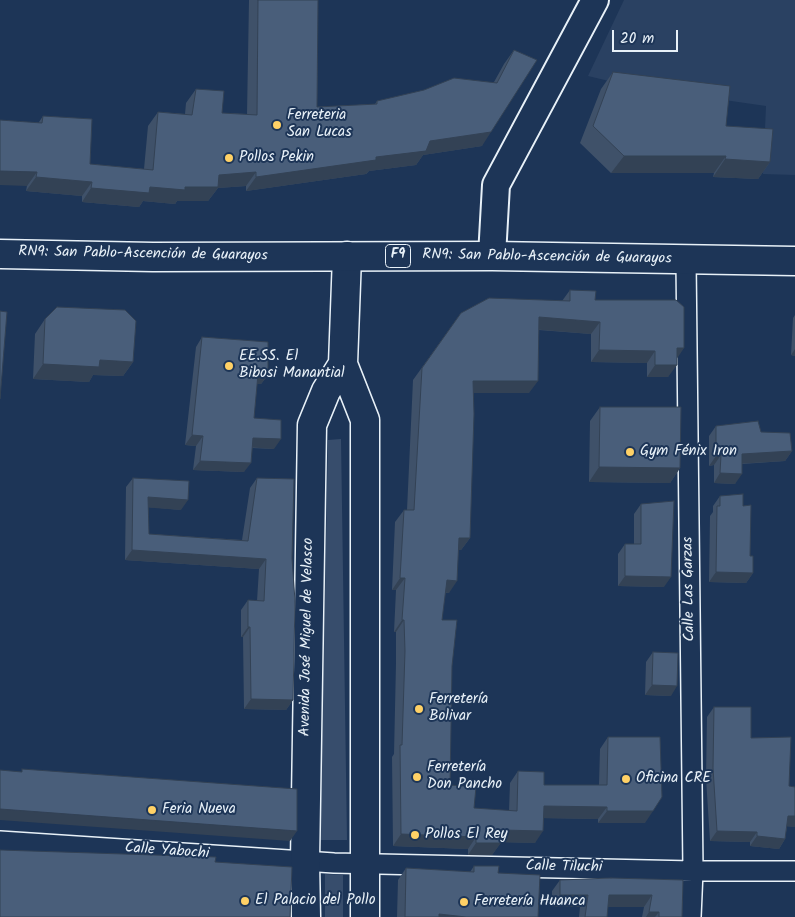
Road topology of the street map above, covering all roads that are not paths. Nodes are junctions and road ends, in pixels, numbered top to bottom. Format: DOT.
graph roads {
  1 [pos="595,0"];
  2 [pos="0,254"];
  3 [pos="347,256"];
  4 [pos="492,256"];
  5 [pos="686,261"];
  6 [pos="795,261"];
  7 [pos="343,364"];
  8 [pos="0,841"];
  9 [pos="305,861"];
  10 [pos="334,863"];
  11 [pos="365,864"];
  12 [pos="693,871"];
  13 [pos="795,871"];
  14 [pos="306,917"];
  15 [pos="364,917"];
  16 [pos="691,917"];
  1 -- 4 [label="main road"];
  2 -- 3 [label="main road, RN9: San Pablo-Ascención de Guarayos / F9"];
  3 -- 4 [label="main road, RN9: San Pablo-Ascención de Guarayos / F9"];
  3 -- 7 [label="main road"];
  4 -- 5 [label="main road, RN9: San Pablo-Ascención de Guarayos / F9"];
  5 -- 6 [label="main road, RN9: San Pablo-Ascención de Guarayos / F9"];
  5 -- 12 [label="street, Calle Las Garzas"];
  7 -- 9 [label="main road, Avenida José Miguel de Velasco"];
  7 -- 11 [label="main road"];
  8 -- 9 [label="street, Calle Yabochi"];
  9 -- 10 [label="street, Calle Yabochi"];
  9 -- 14 [label="main road, Avenida José Miguel de Velasco"];
  10 -- 11 [label="street, Calle Tiluchi"];
  11 -- 12 [label="street, Calle Tiluchi"];
  11 -- 15 [label="main road"];
  12 -- 13 [label="street, Calle Tiluchi"];
  12 -- 16 [label="street, Calle Las Garzas"];
}
